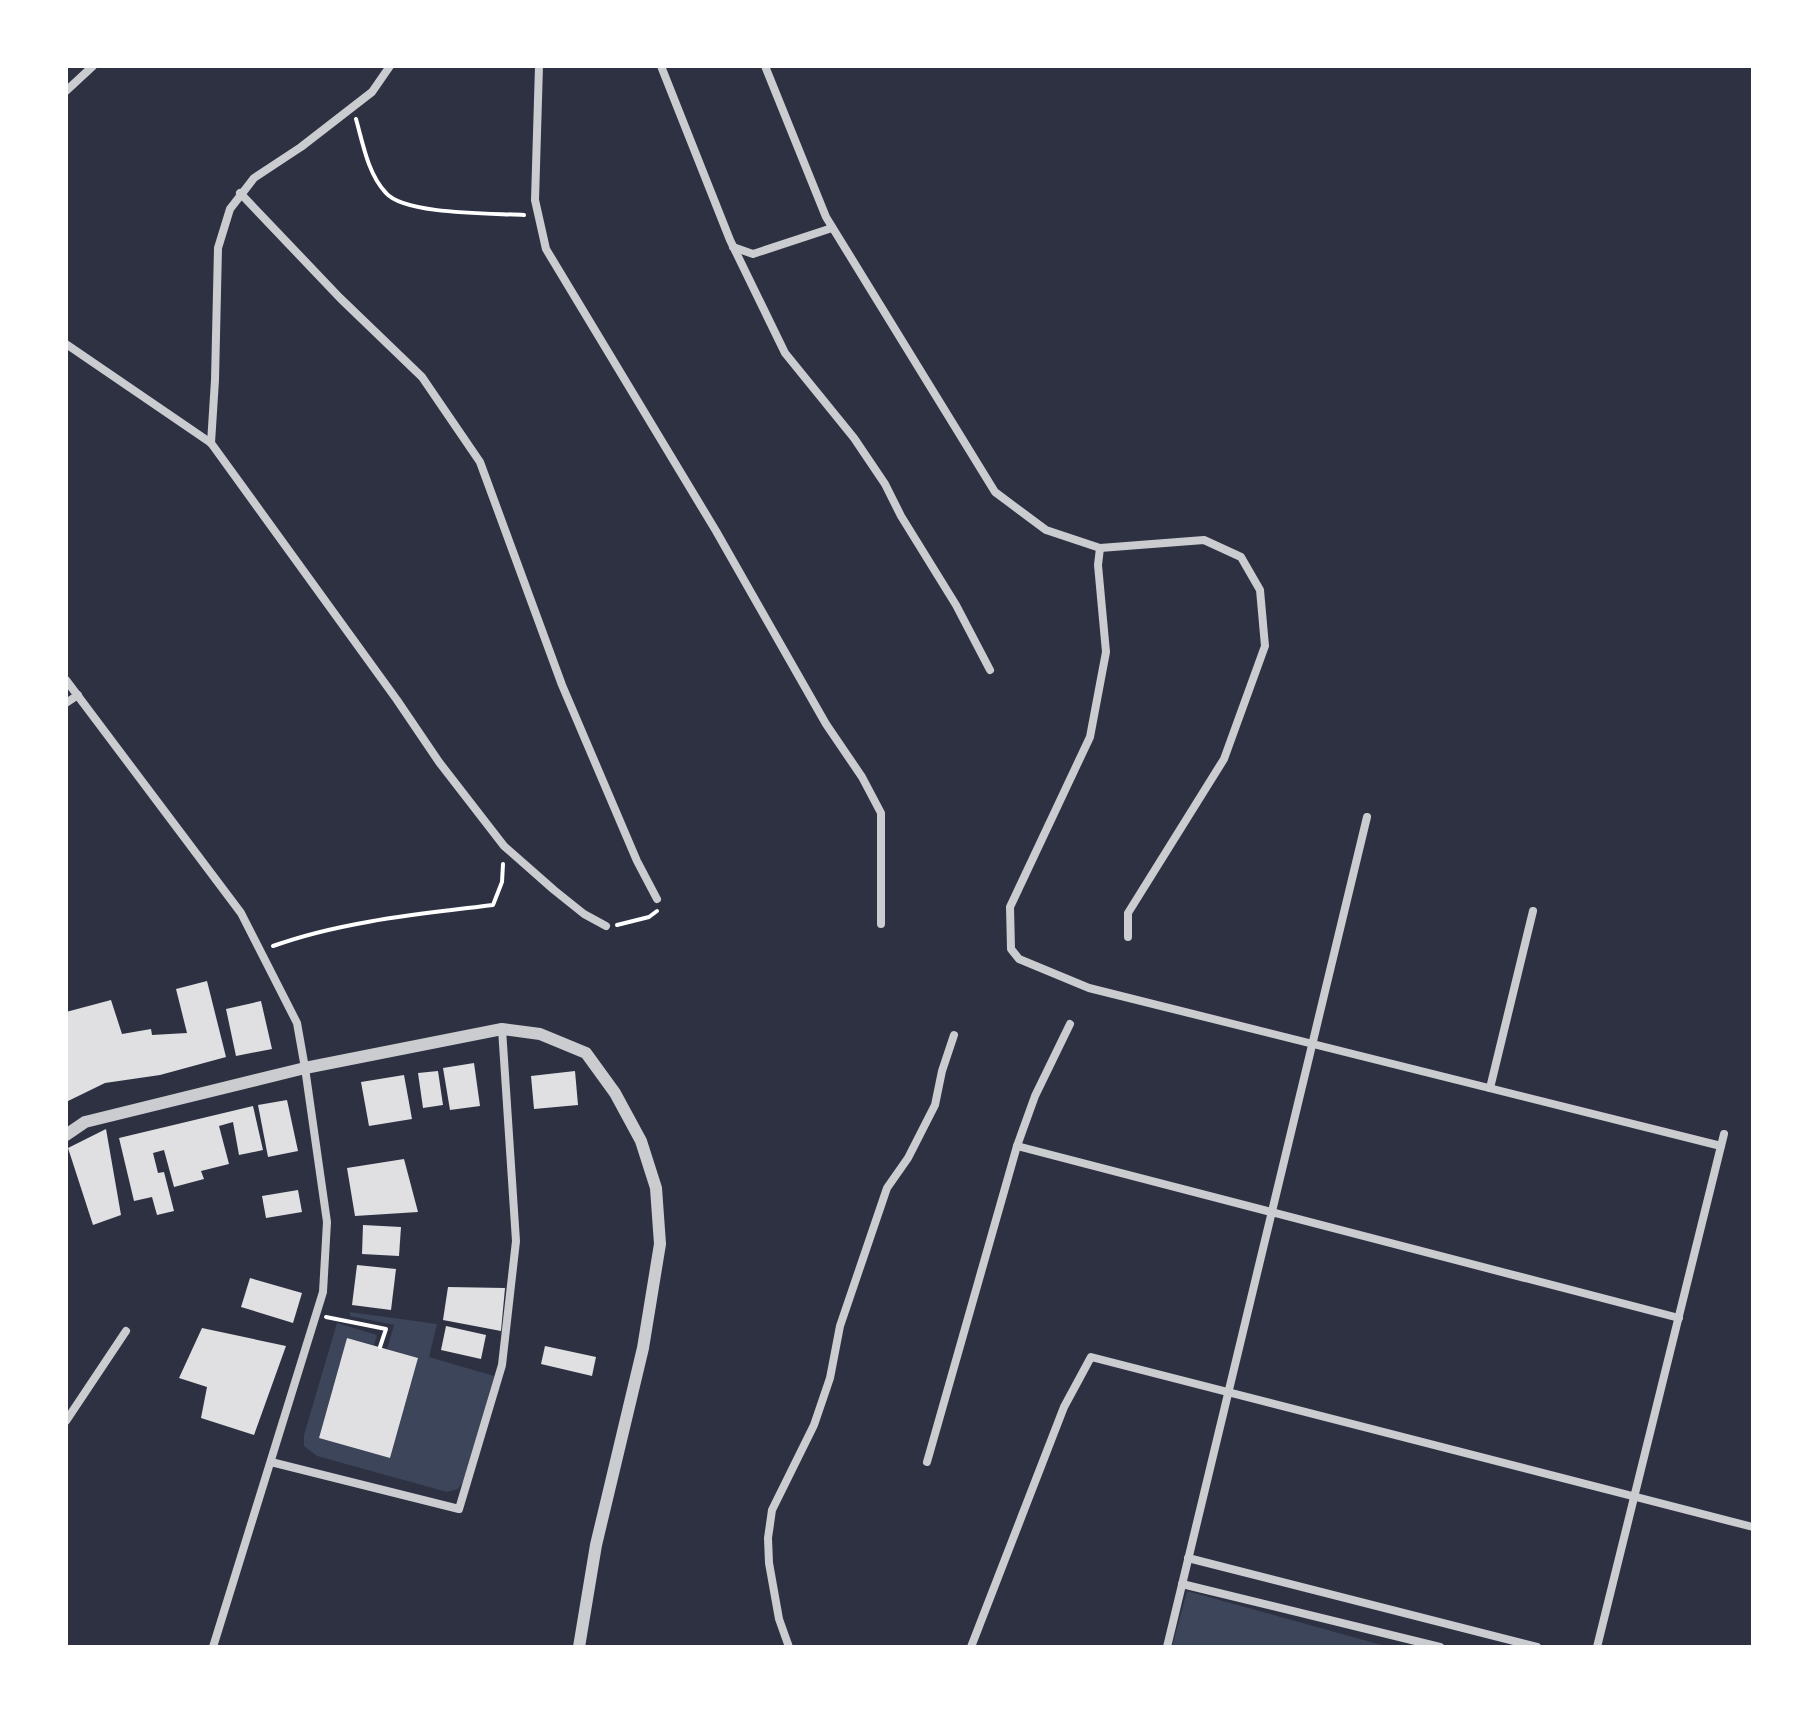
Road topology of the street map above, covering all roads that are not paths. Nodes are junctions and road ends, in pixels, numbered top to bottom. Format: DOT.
graph roads {
  1 [pos="93,66"];
  2 [pos="390,66"];
  3 [pos="539,66"];
  4 [pos="661,66"];
  5 [pos="765,66"];
  6 [pos="66,91"];
  7 [pos="240,193"];
  8 [pos="832,228"];
  9 [pos="733,247"];
  10 [pos="66,344"];
  11 [pos="211,443"];
  12 [pos="1100,548"];
  13 [pos="990,670"];
  14 [pos="66,680"];
  15 [pos="78,695"];
  16 [pos="66,703"];
  17 [pos="1367,817"];
  18 [pos="657,899"];
  19 [pos="1533,911"];
  20 [pos="881,924"];
  21 [pos="606,926"];
  22 [pos="1128,937"];
  23 [pos="1070,1024"];
  24 [pos="502,1029"];
  25 [pos="954,1035"];
  26 [pos="1312,1043"];
  27 [pos="305,1068"];
  28 [pos="1490,1088"];
  29 [pos="1724,1134"];
  30 [pos="66,1135"];
  31 [pos="1017,1146"];
  32 [pos="1721,1146"];
  33 [pos="1271,1213"];
  34 [pos="1679,1318"];
  35 [pos="126,1331"];
  36 [pos="1228,1392"];
  37 [pos="66,1421"];
  38 [pos="271,1462"];
  39 [pos="927,1462"];
  40 [pos="1635,1496"];
  41 [pos="1753,1527"];
  42 [pos="1188,1558"];
  43 [pos="1182,1584"];
  44 [pos="213,1647"];
  45 [pos="579,1647"];
  46 [pos="789,1647"];
  47 [pos="971,1647"];
  48 [pos="1167,1647"];
  49 [pos="1440,1647"];
  50 [pos="1537,1647"];
  51 [pos="1597,1647"];
  1 -- 6 [label="street"];
  2 -- 7 [label="street"];
  3 -- 20 [label="street"];
  4 -- 9 [label="street"];
  5 -- 8 [label="street"];
  7 -- 11 [label="street"];
  7 -- 18 [label="street"];
  8 -- 9 [label="street"];
  8 -- 12 [label="street"];
  9 -- 13 [label="street"];
  10 -- 11 [label="street"];
  11 -- 21 [label="street"];
  12 -- 22 [label="street"];
  12 -- 26 [label="street"];
  14 -- 15 [label="street"];
  15 -- 16 [label="street"];
  15 -- 27 [label="street"];
  17 -- 26 [label="street"];
  19 -- 28 [label="street"];
  23 -- 31 [label="street"];
  24 -- 27 [label="street"];
  24 -- 38 [label="street"];
  24 -- 45 [label="street"];
  25 -- 46 [label="street"];
  26 -- 28 [label="street"];
  26 -- 33 [label="street"];
  27 -- 30 [label="street"];
  27 -- 38 [label="street"];
  28 -- 32 [label="street"];
  29 -- 32 [label="street"];
  31 -- 33 [label="street"];
  31 -- 39 [label="street"];
  32 -- 34 [label="street"];
  33 -- 34 [label="street"];
  33 -- 36 [label="street"];
  34 -- 40 [label="street"];
  35 -- 37 [label="street"];
  36 -- 40 [label="street"];
  36 -- 42 [label="street"];
  36 -- 47 [label="street"];
  38 -- 44 [label="street"];
  40 -- 41 [label="street"];
  40 -- 51 [label="street"];
  42 -- 43 [label="street"];
  42 -- 50 [label="street"];
  43 -- 48 [label="street"];
  43 -- 49 [label="street"];
}
